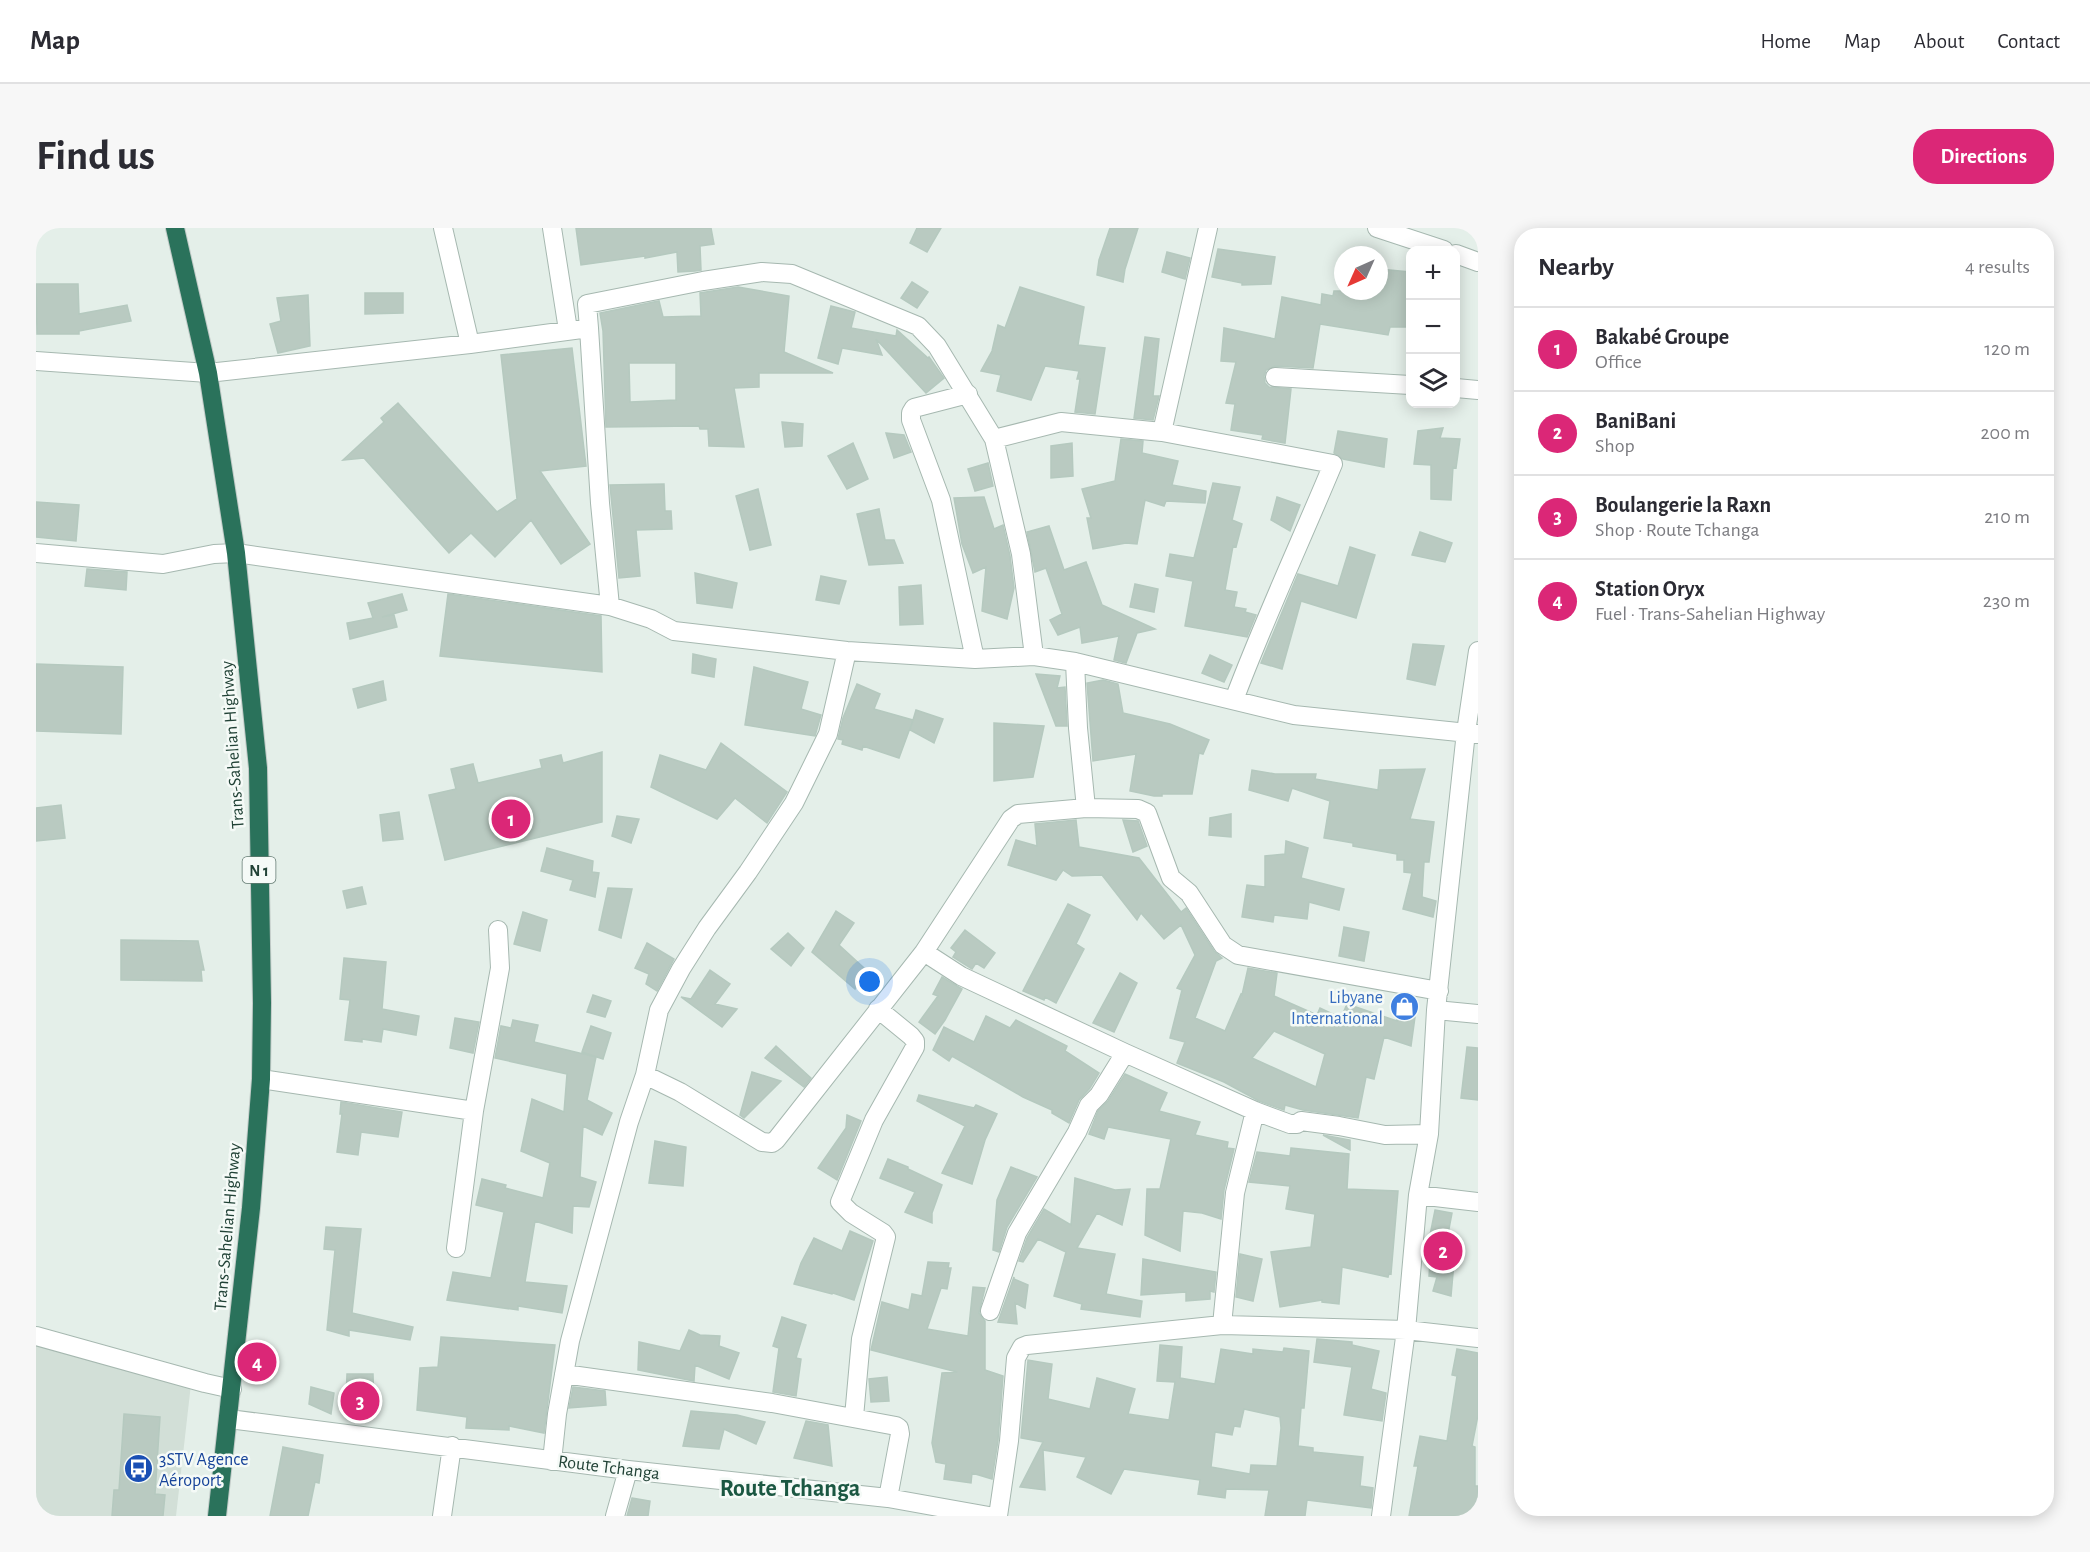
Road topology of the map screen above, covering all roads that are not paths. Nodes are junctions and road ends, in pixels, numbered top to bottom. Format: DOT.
graph roads {
  1 [pos="175,228"];
  2 [pos="443,228"];
  3 [pos="552,228"];
  4 [pos="1208,228"];
  5 [pos="1377,228"];
  6 [pos="1432,246"];
  7 [pos="1460,256"];
  8 [pos="1478,262"];
  9 [pos="589,328"];
  10 [pos="568,330"];
  11 [pos="470,345"];
  12 [pos="36,361"];
  13 [pos="208,373"];
  14 [pos="1275,377"];
  15 [pos="1406,386"];
  16 [pos="1460,388"];
  17 [pos="1478,390"];
  18 [pos="968,394"];
  19 [pos="1162,432"];
  20 [pos="994,439"];
  21 [pos="36,553"];
  22 [pos="236,553"];
  23 [pos="610,606"];
  24 [pos="847,651"];
  25 [pos="1478,651"];
  26 [pos="1034,656"];
  27 [pos="975,659"];
  28 [pos="1075,662"];
  29 [pos="1234,700"];
  30 [pos="1472,733"];
  31 [pos="1086,808"];
  32 [pos="498,930"];
  33 [pos="924,952"];
  34 [pos="1439,991"];
  35 [pos="878,1009"];
  36 [pos="1436,1010"];
  37 [pos="1478,1014"];
  38 [pos="1125,1053"];
  39 [pos="645,1075"];
  40 [pos="261,1078"];
  41 [pos="474,1111"];
  42 [pos="1255,1111"];
  43 [pos="1429,1134"];
  44 [pos="1418,1195"];
  45 [pos="1478,1202"];
  46 [pos="456,1248"];
  47 [pos="990,1311"];
  48 [pos="1222,1325"];
  49 [pos="1406,1330"];
  50 [pos="36,1336"];
  51 [pos="1478,1338"];
  52 [pos="564,1374"];
  53 [pos="232,1389"];
  54 [pos="854,1417"];
  55 [pos="229,1419"];
  56 [pos="452,1446"];
  57 [pos="552,1461"];
  58 [pos="628,1470"];
  59 [pos="888,1498"];
  60 [pos="948,1513"];
  61 [pos="217,1516"];
  62 [pos="442,1516"];
  63 [pos="615,1516"];
  64 [pos="989,1516"];
  65 [pos="998,1516"];
  66 [pos="1381,1516"];
  1 -- 13 [label="highway, Trans-Sahelian Highway / N 1"];
  2 -- 11 [label="street"];
  3 -- 10 [label="street"];
  4 -- 19 [label="street"];
  5 -- 6 [label="street"];
  7 -- 8 [label="street"];
  9 -- 10 [label="street"];
  9 -- 18 [label="street"];
  9 -- 23 [label="street"];
  10 -- 11 [label="street"];
  11 -- 13 [label="street"];
  12 -- 13 [label="street"];
  13 -- 22 [label="highway, Trans-Sahelian Highway / N 1"];
  14 -- 15 [label="street"];
  16 -- 17 [label="street"];
  18 -- 20 [label="street"];
  18 -- 27 [label="street"];
  19 -- 20 [label="street"];
  19 -- 29 [label="street"];
  20 -- 26 [label="street"];
  21 -- 22 [label="street"];
  22 -- 23 [label="street"];
  22 -- 40 [label="highway, Trans-Sahelian Highway / N 1"];
  23 -- 24 [label="street"];
  24 -- 27 [label="street"];
  24 -- 39 [label="street"];
  25 -- 30 [label="street"];
  26 -- 27 [label="street"];
  26 -- 28 [label="street"];
  28 -- 29 [label="street"];
  28 -- 31 [label="street"];
  29 -- 30 [label="street"];
  30 -- 34 [label="street"];
  31 -- 33 [label="street"];
  31 -- 34 [label="street"];
  32 -- 41 [label="street"];
  33 -- 35 [label="street"];
  33 -- 38 [label="street"];
  34 -- 36 [label="street"];
  35 -- 39 [label="street"];
  35 -- 54 [label="street"];
  36 -- 37 [label="street"];
  36 -- 43 [label="street"];
  38 -- 42 [label="street"];
  38 -- 47 [label="street"];
  39 -- 52 [label="street"];
  40 -- 41 [label="street"];
  40 -- 53 [label="highway, Trans-Sahelian Highway / N 1"];
  41 -- 46 [label="street"];
  42 -- 43 [label="street"];
  42 -- 48 [label="street"];
  43 -- 44 [label="street"];
  44 -- 45 [label="street"];
  44 -- 49 [label="street"];
  48 -- 49 [label="street"];
  48 -- 65 [label="street"];
  49 -- 51 [label="street"];
  49 -- 66 [label="street"];
  50 -- 53 [label="street"];
  52 -- 54 [label="street"];
  52 -- 57 [label="street"];
  53 -- 55 [label="highway, Trans-Sahelian Highway / N 1"];
  54 -- 59 [label="street"];
  55 -- 56 [label="street, Route Tchanga"];
  55 -- 61 [label="highway, Trans-Sahelian Highway / N 1"];
  56 -- 57 [label="street, Route Tchanga"];
  56 -- 62 [label="street"];
  57 -- 58 [label="street, Route Tchanga"];
  58 -- 59 [label="street, Route Tchanga"];
  58 -- 63 [label="street"];
  59 -- 60 [label="street, Route Tchanga"];
  60 -- 64 [label="street, Route Tchanga"];
}
